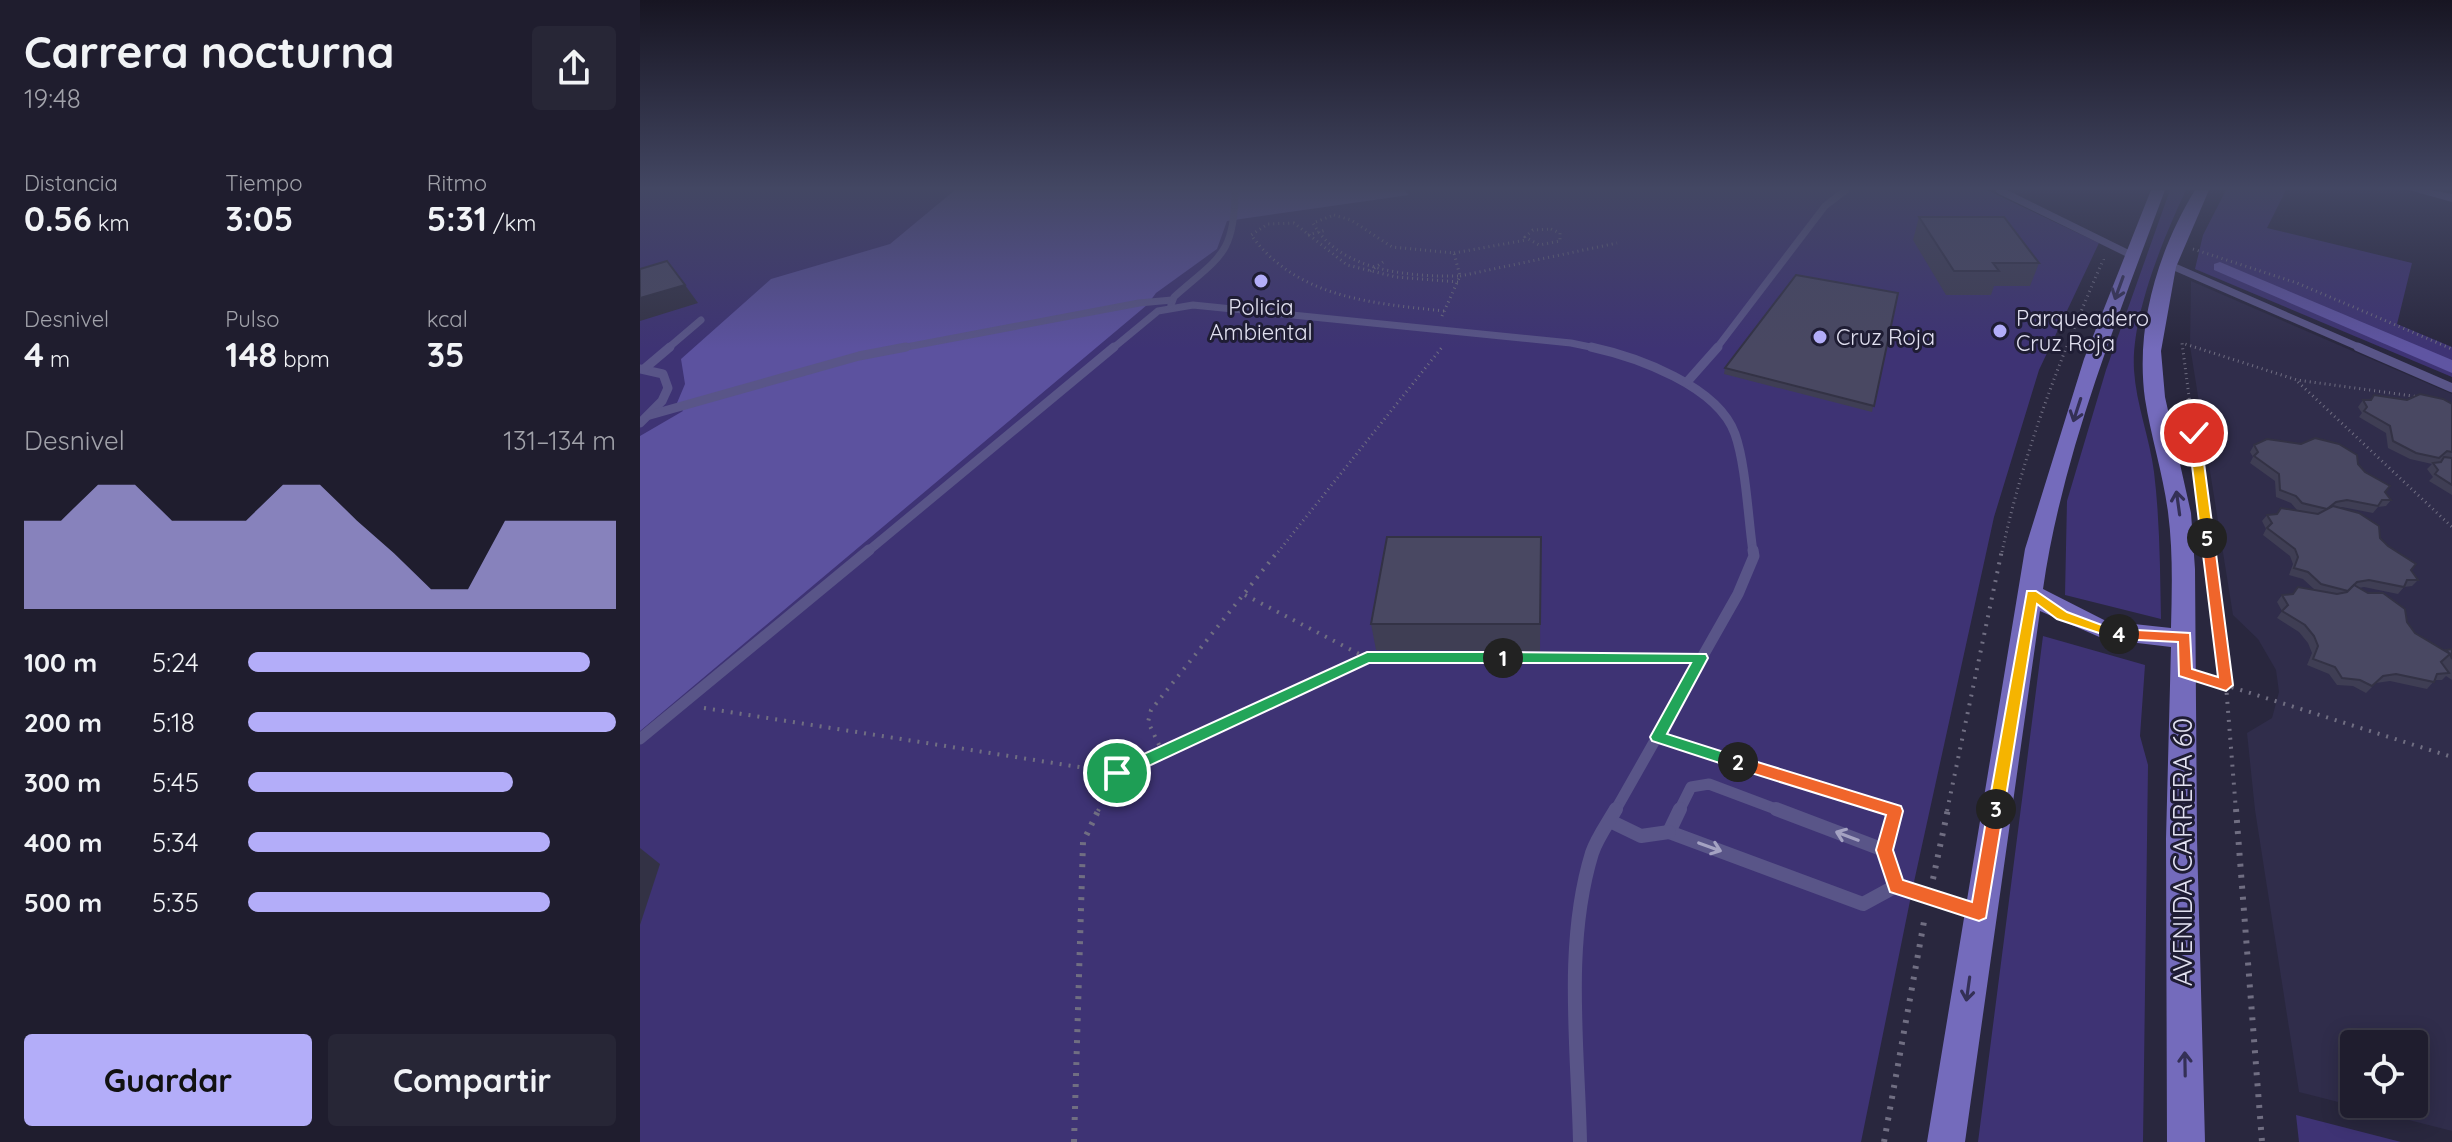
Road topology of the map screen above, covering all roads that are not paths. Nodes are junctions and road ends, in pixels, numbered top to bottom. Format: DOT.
graph roads {
  1 [pos="1231,243"];
  2 [pos="1797,243"];
  3 [pos="2109,243"];
  4 [pos="2136,243"];
  5 [pos="2177,243"];
  6 [pos="2131,255"];
  7 [pos="2170,265"];
  8 [pos="1172,304"];
  9 [pos="701,320"];
  10 [pos="642,369"];
  11 [pos="1687,382"];
  12 [pos="2452,388"];
  13 [pos="650,415"];
  14 [pos="640,423"];
  15 [pos="2032,594"];
  16 [pos="2185,637"];
  17 [pos="640,739"];
  18 [pos="1610,821"];
  19 [pos="1669,832"];
  20 [pos="1896,886"];
  21 [pos="1979,912"];
  22 [pos="1580,1142"];
  23 [pos="1946,1142"];
  24 [pos="2186,1142"];
  1 -- 8 [label="lane"];
  2 -- 11 [label="lane"];
  3 -- 6 [label="lane"];
  4 -- 6 [label="main road"];
  5 -- 7 [label="main road, AVENIDA CARRERA 60"];
  6 -- 15 [label="main road, one-way"];
  7 -- 12 [label="lane"];
  16 -- 7 [label="main road, AVENIDA CARRERA 60, one-way"];
  8 -- 11 [label="lane"];
  8 -- 13 [label="lane"];
  8 -- 17 [label="lane"];
  9 -- 10 [label="lane"];
  10 -- 13 [label="lane"];
  11 -- 18 [label="lane"];
  13 -- 14 [label="lane"];
  15 -- 16 [label="main road"];
  15 -- 21 [label="main road"];
  24 -- 16 [label="main road, AVENIDA CARRERA 60, one-way"];
  18 -- 19 [label="lane"];
  18 -- 22 [label="lane"];
  19 -- 20 [label="lane, one-way"];
  20 -- 19 [label="lane, one-way"];
  20 -- 21 [label="lane"];
  21 -- 23 [label="main road, one-way"];
}
